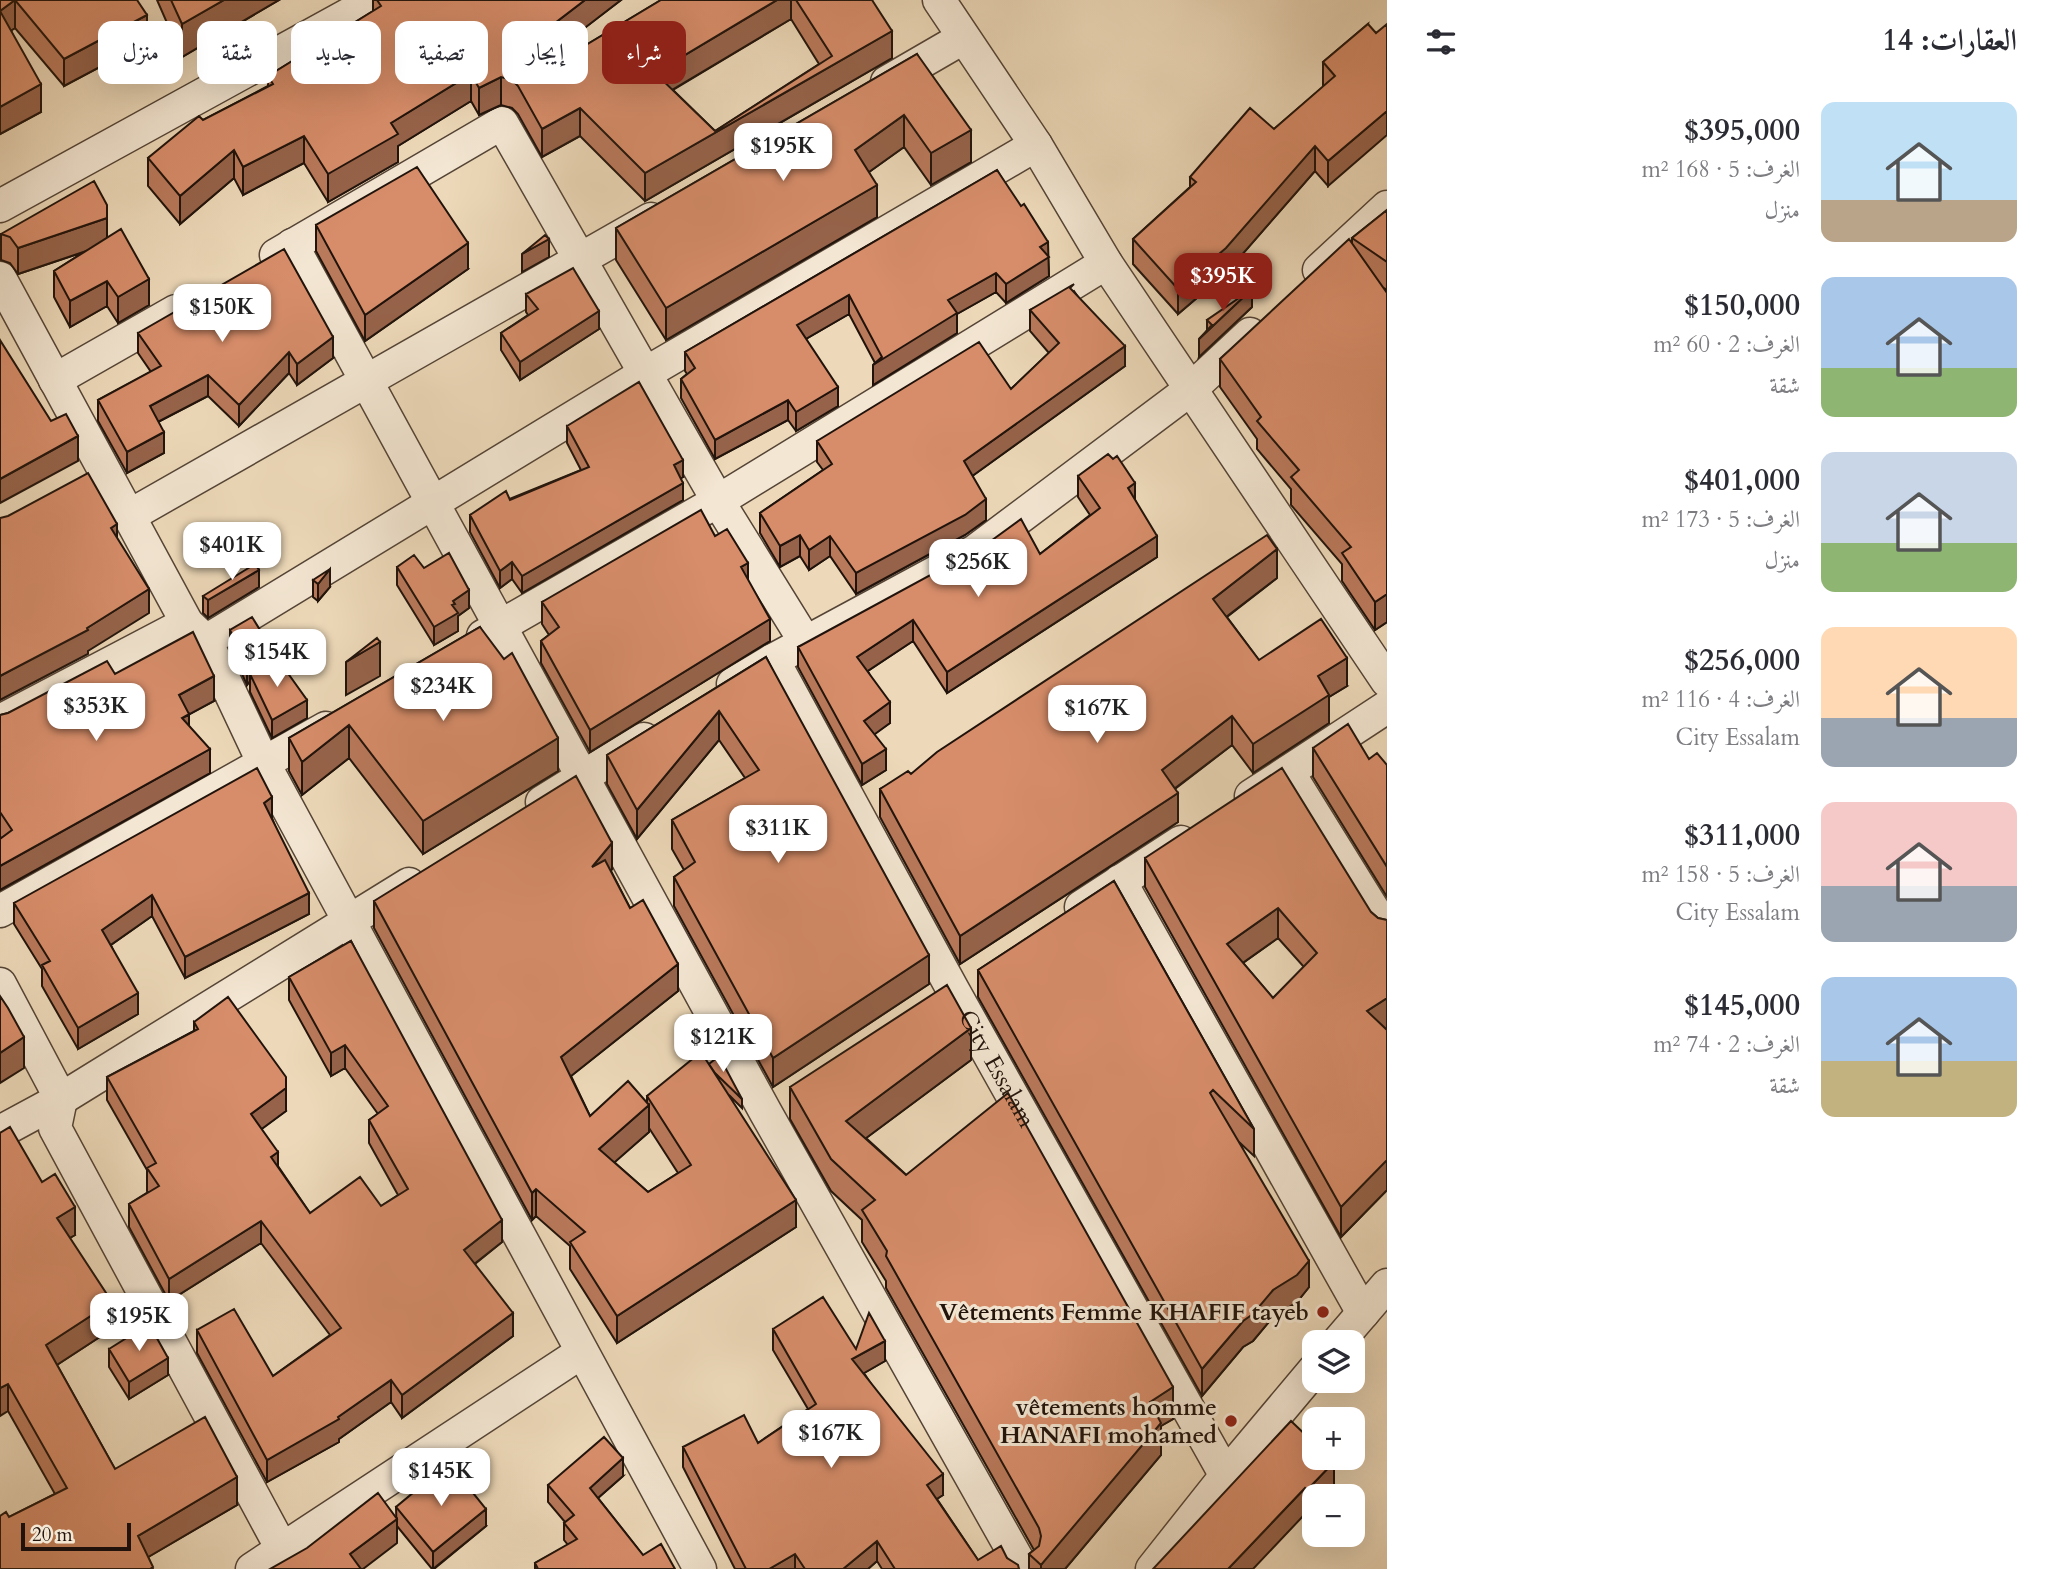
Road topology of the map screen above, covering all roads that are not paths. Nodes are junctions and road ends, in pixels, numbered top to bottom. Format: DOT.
graph roads {
  1 [pos="375,0"];
  2 [pos="939,0"];
  3 [pos="963,38"];
  4 [pos="867,93"];
  5 [pos="1036,145"];
  6 [pos="676,204"];
  7 [pos="0,206"];
  8 [pos="1383,220"];
  9 [pos="292,245"];
  10 [pos="580,260"];
  11 [pos="1106,263"];
  12 [pos="245,272"];
  13 [pos="2,286"];
  14 [pos="198,299"];
  15 [pos="646,373"];
  16 [pos="55,380"];
  17 [pos="366,380"];
  18 [pos="1191,389"];
  19 [pos="718,501"];
  20 [pos="433,504"];
  21 [pos="130,516"];
  22 [pos="501,625"];
  23 [pos="197,632"];
  24 [pos="806,643"];
  25 [pos="453,653"];
  26 [pos="773,660"];
  27 [pos="1387,681"];
  28 [pos="714,696"];
  29 [pos="1387,707"];
  30 [pos="347,716"];
  31 [pos="0,721"];
  32 [pos="667,725"];
  33 [pos="264,764"];
  34 [pos="1288,772"];
  35 [pos="584,776"];
  36 [pos="513,819"];
  37 [pos="431,870"];
  38 [pos="1120,881"];
  39 [pos="0,911"];
  40 [pos="348,920"];
  41 [pos="1053,925"];
  42 [pos="1387,932"];
  43 [pos="0,984"];
  44 [pos="61,1099"];
  45 [pos="0,1132"];
  46 [pos="1387,1285"];
  47 [pos="1363,1313"];
  48 [pos="1348,1330"];
  49 [pos="582,1352"];
  50 [pos="1302,1384"];
  51 [pos="1226,1476"];
  52 [pos="282,1549"];
  53 [pos="252,1569"];
  54 [pos="700,1569"];
  55 [pos="1023,1569"];
  56 [pos="1152,1569"];
  1 -- 7 [label="street"];
  2 -- 3 [label="street"];
  3 -- 4 [label="street"];
  3 -- 5 [label="street"];
  5 -- 11 [label="street"];
  5 -- 15 [label="street"];
  6 -- 10 [label="street"];
  8 -- 18 [label="street"];
  9 -- 10 [label="street"];
  9 -- 12 [label="street"];
  9 -- 17 [label="street"];
  10 -- 15 [label="street"];
  10 -- 17 [label="street"];
  11 -- 18 [label="street"];
  11 -- 19 [label="street"];
  13 -- 16 [label="street"];
  14 -- 16 [label="street"];
  15 -- 19 [label="street"];
  15 -- 20 [label="street"];
  16 -- 21 [label="street"];
  17 -- 20 [label="street"];
  17 -- 21 [label="street"];
  18 -- 24 [label="street"];
  18 -- 27 [label="street"];
  19 -- 22 [label="street"];
  19 -- 24 [label="street"];
  20 -- 22 [label="street"];
  20 -- 23 [label="street"];
  21 -- 23 [label="street"];
  22 -- 25 [label="street"];
  22 -- 35 [label="street"];
  23 -- 31 [label="street"];
  23 -- 33 [label="street"];
  24 -- 26 [label="street"];
  26 -- 28 [label="street"];
  26 -- 51 [label="street, City Essalam"];
  29 -- 34 [label="street"];
  30 -- 33 [label="street"];
  32 -- 35 [label="street"];
  33 -- 39 [label="street"];
  33 -- 40 [label="street"];
  34 -- 38 [label="street"];
  34 -- 42 [label="street"];
  35 -- 36 [label="street"];
  35 -- 55 [label="street"];
  37 -- 40 [label="street"];
  38 -- 41 [label="street"];
  38 -- 47 [label="street"];
  40 -- 44 [label="street"];
  40 -- 49 [label="street"];
  43 -- 44 [label="street"];
  44 -- 45 [label="street"];
  44 -- 52 [label="street"];
  46 -- 47 [label="street"];
  47 -- 48 [label="street"];
  49 -- 52 [label="street"];
  49 -- 54 [label="street"];
  50 -- 51 [label="street"];
  51 -- 56 [label="street"];
  52 -- 53 [label="street"];
}
